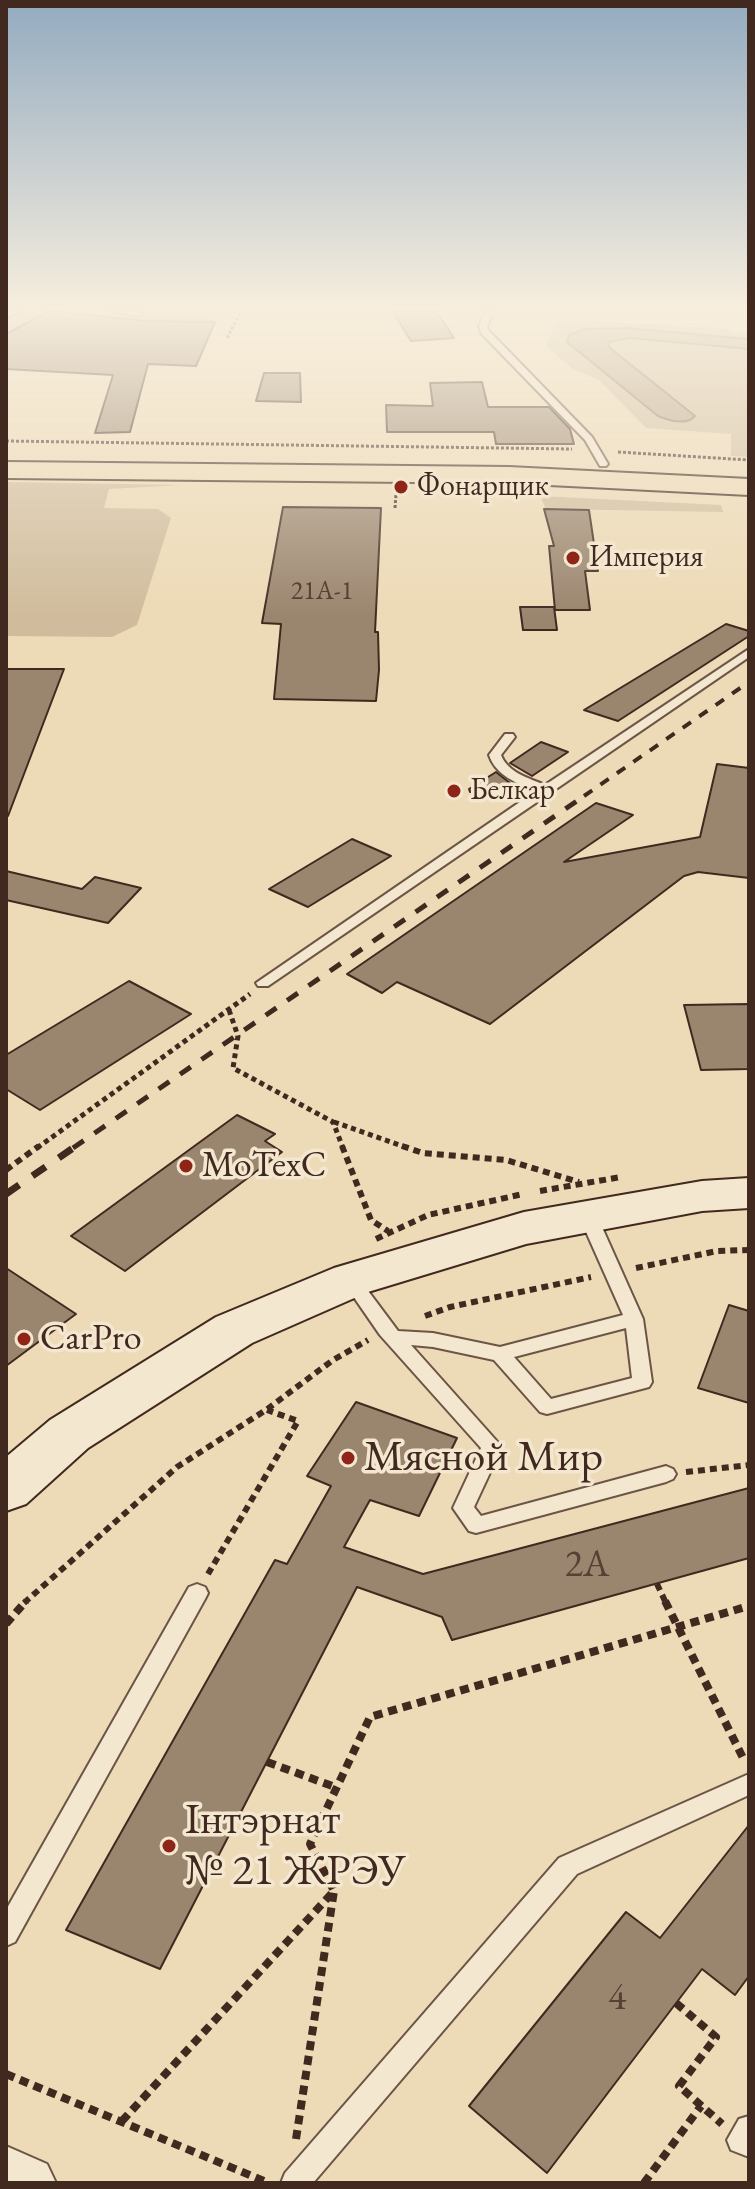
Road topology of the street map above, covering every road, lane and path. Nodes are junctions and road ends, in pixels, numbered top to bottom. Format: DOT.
graph roads {
  1 [pos="564,413"];
  2 [pos="6,453"];
  3 [pos="6,470"];
  4 [pos="602,471"];
  5 [pos="749,472"];
  6 [pos="749,487"];
  7 [pos="749,652"];
  8 [pos="509,737"];
  9 [pos="545,790"];
  10 [pos="263,983"];
  11 [pos="229,1010"];
  12 [pos="333,1122"];
  13 [pos="6,1170"];
  14 [pos="749,1193"];
  15 [pos="584,1200"];
  16 [pos="388,1231"];
  17 [pos="749,1250"];
  18 [pos="614,1272"];
  19 [pos="351,1280"];
  20 [pos="634,1319"];
  21 [pos="390,1334"];
  22 [pos="500,1354"];
  23 [pos="266,1410"];
  24 [pos="749,1465"];
  25 [pos="666,1474"];
  26 [pos="6,1489"];
  27 [pos="657,1584"];
  28 [pos="197,1593"];
  29 [pos="749,1606"];
  30 [pos="6,1624"];
  31 [pos="678,1625"];
  32 [pos="267,1762"];
  33 [pos="749,1770"];
  34 [pos="749,1784"];
  35 [pos="335,1787"];
  36 [pos="334,1891"];
  37 [pos="6,1934"];
  38 [pos="676,2003"];
  39 [pos="6,2074"];
  40 [pos="701,2106"];
  41 [pos="122,2121"];
  42 [pos="746,2137"];
  43 [pos="294,2152"];
  44 [pos="6,2173"];
  45 [pos="28,2183"];
  46 [pos="270,2183"];
  47 [pos="295,2183"];
  48 [pos="644,2183"];
  1 -- 4 [label="lane"];
  2 -- 4 [label="main road"];
  3 -- 4 [label="main road"];
  4 -- 5 [label="main road"];
  4 -- 6 [label="main road"];
  7 -- 9 [label="lane"];
  8 -- 9 [label="lane"];
  9 -- 10 [label="lane"];
  10 -- 11 [label="path"];
  11 -- 12 [label="path"];
  11 -- 13 [label="path"];
  12 -- 15 [label="path"];
  12 -- 16 [label="path"];
  14 -- 15 [label="main road"];
  15 -- 18 [label="lane"];
  15 -- 19 [label="main road"];
  17 -- 18 [label="path"];
  18 -- 20 [label="lane"];
  18 -- 21 [label="path"];
  19 -- 21 [label="lane"];
  19 -- 26 [label="main road"];
  20 -- 22 [label="lane"];
  20 -- 22 [label="lane"];
  21 -- 22 [label="lane"];
  21 -- 23 [label="path"];
  21 -- 25 [label="lane"];
  23 -- 28 [label="path"];
  23 -- 30 [label="path"];
  24 -- 25 [label="path"];
  27 -- 31 [label="path"];
  28 -- 37 [label="lane"];
  29 -- 31 [label="path"];
  31 -- 33 [label="path"];
  31 -- 35 [label="path"];
  32 -- 35 [label="path"];
  34 -- 47 [label="lane"];
  35 -- 36 [label="path"];
  36 -- 41 [label="path"];
  36 -- 43 [label="path"];
  38 -- 40 [label="path"];
  39 -- 41 [label="path"];
  40 -- 42 [label="path"];
  40 -- 48 [label="path"];
  41 -- 46 [label="path"];
  44 -- 45 [label="street"];
}
